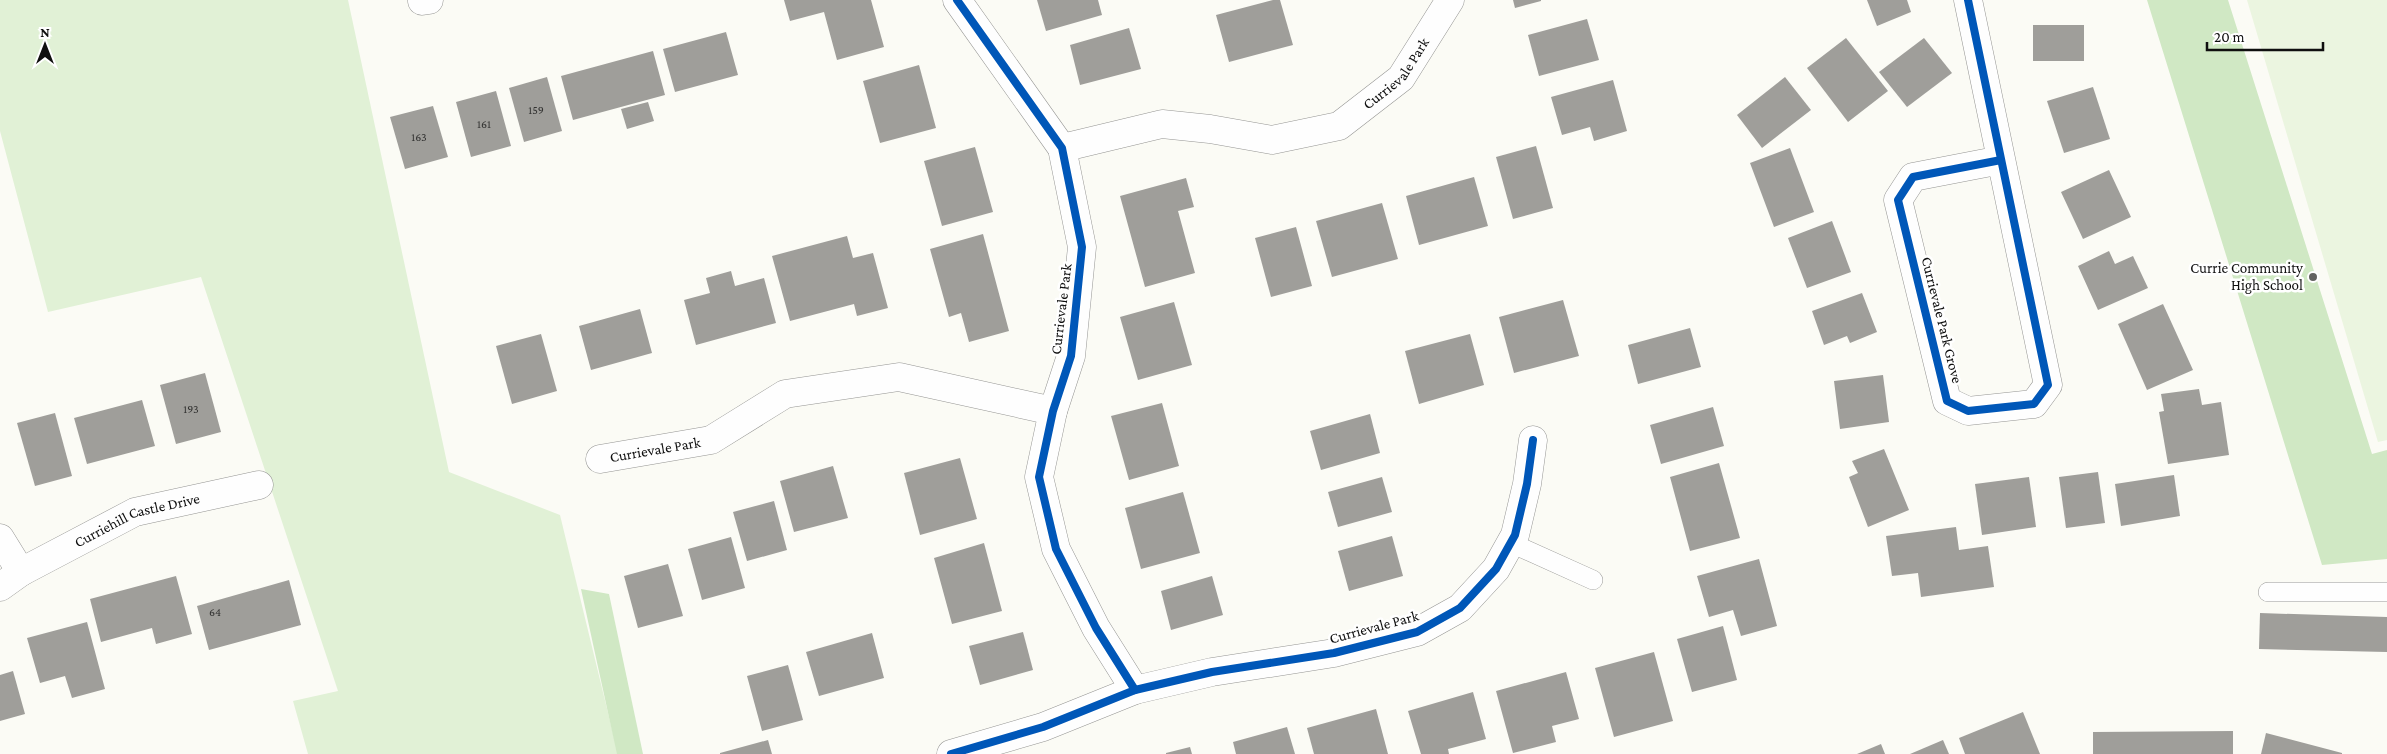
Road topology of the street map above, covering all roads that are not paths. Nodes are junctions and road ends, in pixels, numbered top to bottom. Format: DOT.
graph roads {
  1 [pos="957,0"];
  2 [pos="1450,0"];
  3 [pos="1968,0"];
  4 [pos="1062,148"];
  5 [pos="2001,160"];
  6 [pos="1053,411"];
  7 [pos="1532,440"];
  8 [pos="600,458"];
  9 [pos="259,485"];
  10 [pos="0,538"];
  11 [pos="1511,543"];
  12 [pos="11,579"];
  13 [pos="1593,580"];
  14 [pos="2268,592"];
  15 [pos="2387,592"];
  16 [pos="1135,690"];
  17 [pos="951,754"];
  1 -- 4 [label="street, Currievale Park"];
  2 -- 4 [label="street, Currievale Park"];
  3 -- 5 [label="street, Currievale Park Grove"];
  4 -- 6 [label="street, Currievale Park"];
  5 -- 5 [label="street, Currievale Park Grove"];
  6 -- 8 [label="street, Currievale Park"];
  6 -- 16 [label="street, Currievale Park"];
  7 -- 11 [label="street, Currievale Park"];
  9 -- 12 [label="street, Curriehill Castle Drive"];
  10 -- 12 [label="street, Curriehill Castle Drive"];
  11 -- 13 [label="lane"];
  11 -- 16 [label="street, Currievale Park"];
  14 -- 15 [label="lane"];
  16 -- 17 [label="street, Currievale Park"];
}
